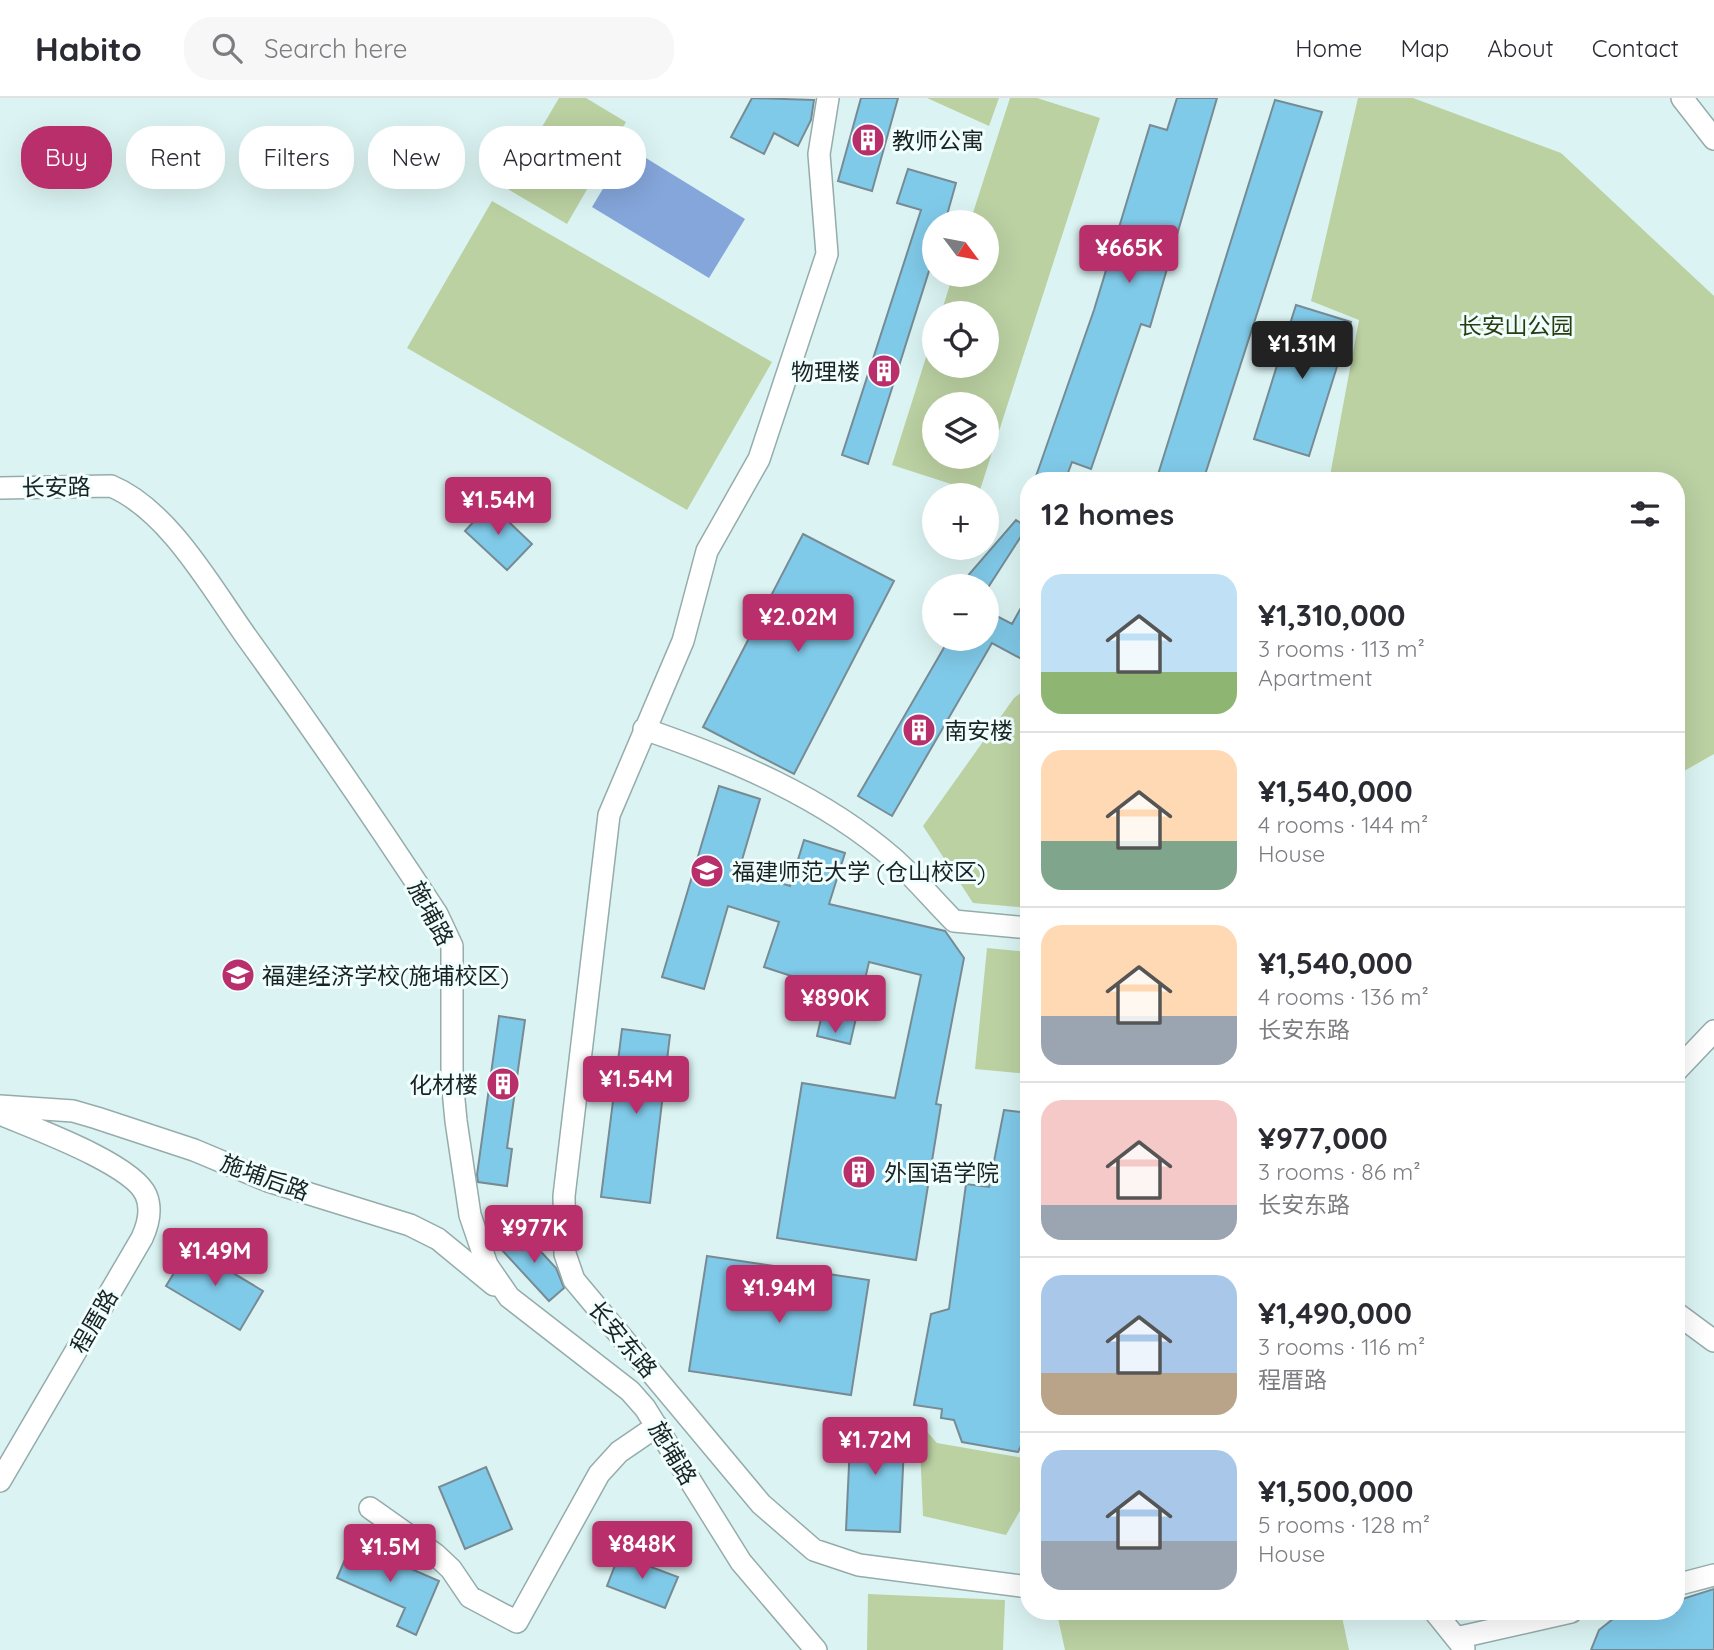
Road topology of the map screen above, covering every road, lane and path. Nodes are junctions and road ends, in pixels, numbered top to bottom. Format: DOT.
graph roads {
  1 [pos="828,98"];
  2 [pos="1682,98"];
  3 [pos="1714,139"];
  4 [pos="111,486"];
  5 [pos="0,488"];
  6 [pos="644,729"];
  7 [pos="1020,927"];
  8 [pos="1714,1031"];
  9 [pos="1685,1062"];
  10 [pos="0,1106"];
  11 [pos="0,1114"];
  12 [pos="509,1297"];
  13 [pos="1685,1320"];
  14 [pos="1714,1341"];
  15 [pos="657,1426"];
  16 [pos="0,1481"];
  17 [pos="370,1508"];
  18 [pos="1714,1575"];
  19 [pos="1685,1583"];
  20 [pos="1020,1586"];
  21 [pos="1442,1620"];
  22 [pos="1544,1620"];
  23 [pos="1461,1644"];
  24 [pos="816,1650"];
  1 -- 6 [label="street, 长安东路"];
  2 -- 3 [label="street"];
  4 -- 5 [label="street, 长安路"];
  4 -- 12 [label="street, 施埔路"];
  6 -- 7 [label="street"];
  6 -- 20 [label="street, 长安东路"];
  8 -- 9 [label="street"];
  10 -- 12 [label="street, 施埔后路"];
  11 -- 16 [label="street, 程厝路"];
  12 -- 15 [label="street, 施埔路"];
  13 -- 14 [label="street"];
  15 -- 17 [label="street"];
  15 -- 24 [label="street, 施埔路"];
  18 -- 19 [label="street"];
  21 -- 23 [label="street"];
  22 -- 23 [label="street"];
}
